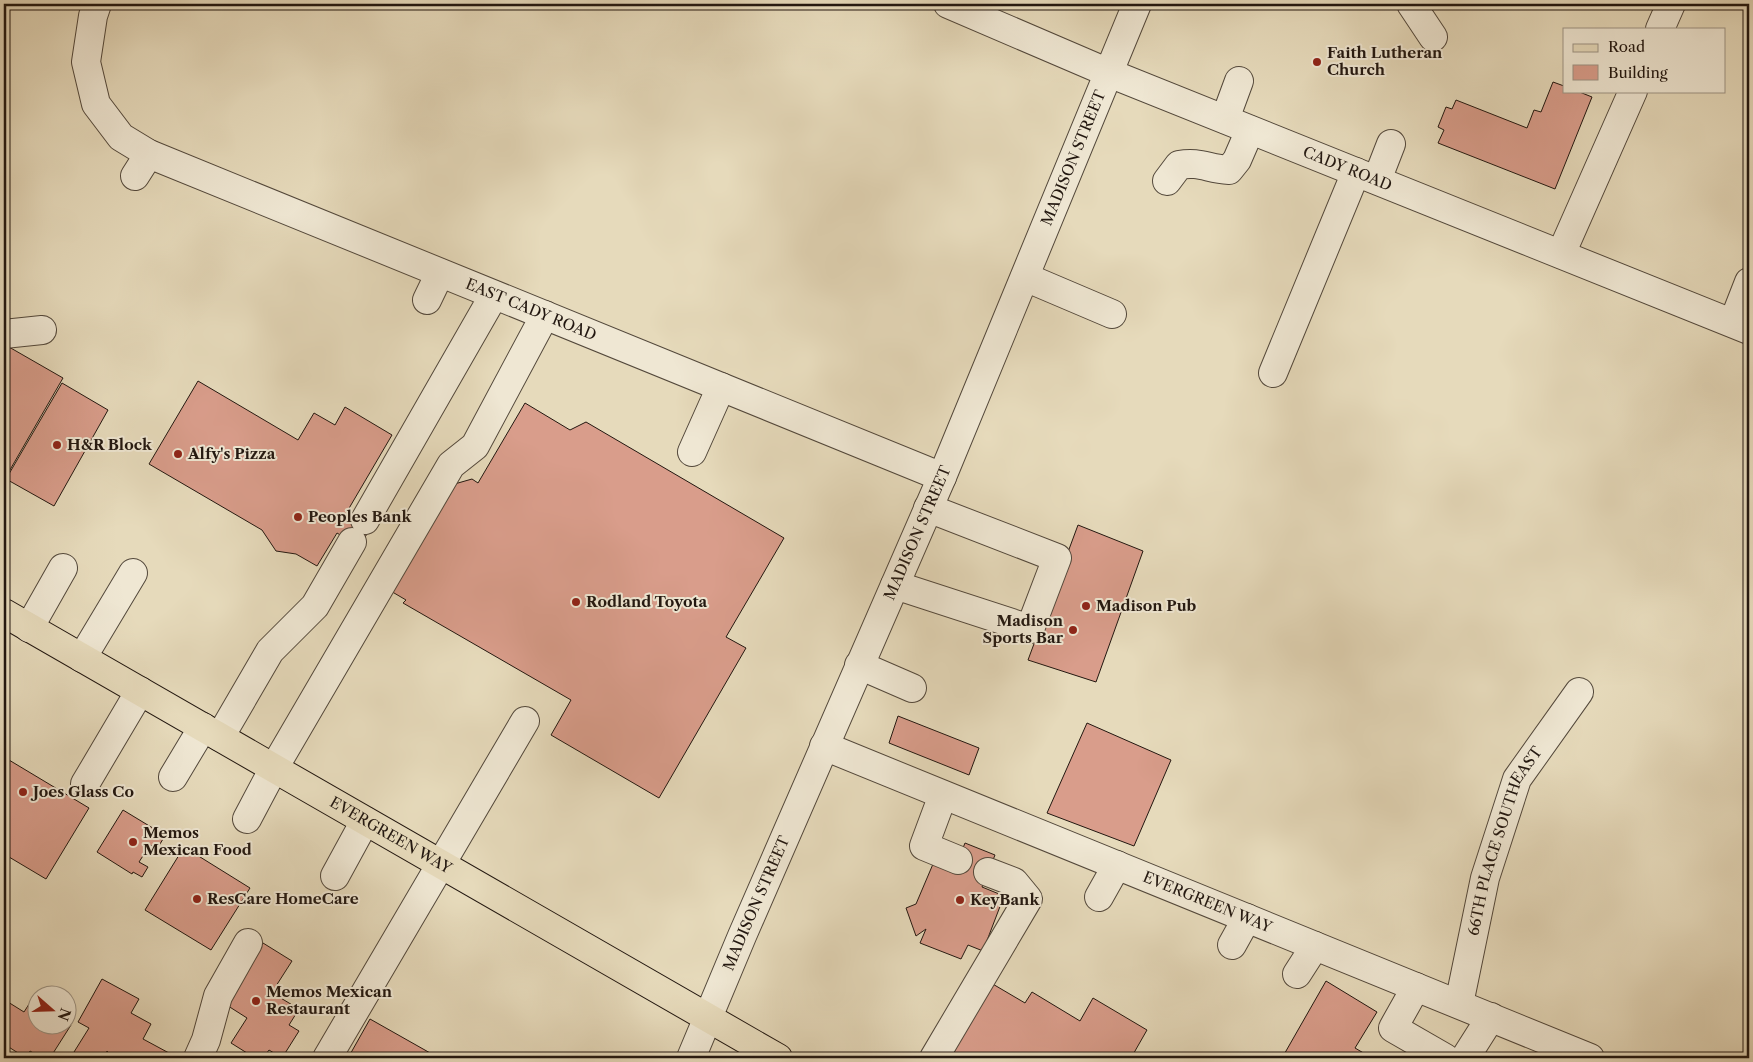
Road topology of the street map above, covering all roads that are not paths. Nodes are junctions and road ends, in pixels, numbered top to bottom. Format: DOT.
graph roads {
  1 [pos="98,4"];
  2 [pos="948,4"];
  3 [pos="1137,4"];
  4 [pos="1411,4"];
  5 [pos="1671,4"];
  6 [pos="1660,28"];
  7 [pos="1433,37"];
  8 [pos="1109,73"];
  9 [pos="1238,81"];
  10 [pos="1633,92"];
  11 [pos="1224,119"];
  12 [pos="1250,130"];
  13 [pos="1391,144"];
  14 [pos="1366,176"];
  15 [pos="1167,182"];
  16 [pos="1561,254"];
  17 [pos="440,273"];
  18 [pos="1025,277"];
  19 [pos="1749,282"];
  20 [pos="494,295"];
  21 [pos="427,300"];
  22 [pos="1112,314"];
  23 [pos="545,315"];
  24 [pos="1741,327"];
  25 [pos="42,330"];
  26 [pos="4,334"];
  27 [pos="1273,373"];
  28 [pos="721,388"];
  29 [pos="692,452"];
  30 [pos="942,477"];
  31 [pos="928,508"];
  32 [pos="63,568"];
  33 [pos="133,573"];
  34 [pos="895,585"];
  35 [pos="4,613"];
  36 [pos="29,628"];
  37 [pos="82,658"];
  38 [pos="859,665"];
  39 [pos="912,688"];
  40 [pos="140,691"];
  41 [pos="1578,692"];
  42 [pos="525,721"];
  43 [pos="212,732"];
  44 [pos="824,746"];
  45 [pos="274,768"];
  46 [pos="173,777"];
  47 [pos="85,784"];
  48 [pos="943,795"];
  49 [pos="247,819"];
  50 [pos="365,820"];
  51 [pos="958,860"];
  52 [pos="440,864"];
  53 [pos="1117,865"];
  54 [pos="988,872"];
  55 [pos="335,876"];
  56 [pos="1099,896"];
  57 [pos="1247,918"];
  58 [pos="248,944"];
  59 [pos="1232,945"];
  60 [pos="1315,946"];
  61 [pos="1297,974"];
  62 [pos="1416,987"];
  63 [pos="1459,1004"];
  64 [pos="707,1017"];
  65 [pos="1490,1017"];
  66 [pos="1585,1057"];
  67 [pos="198,1058"];
  68 [pos="326,1058"];
  69 [pos="691,1058"];
  70 [pos="778,1058"];
  71 [pos="934,1058"];
  72 [pos="1444,1058"];
  73 [pos="1465,1058"];
  1 -- 17 [label="street, EAST CADY ROAD"];
  2 -- 8 [label="street, CADY ROAD"];
  3 -- 8 [label="street, MADISON STREET"];
  4 -- 7 [label="street"];
  5 -- 6 [label="street"];
  8 -- 11 [label="street, CADY ROAD"];
  8 -- 18 [label="street, MADISON STREET"];
  9 -- 11 [label="street"];
  10 -- 16 [label="street"];
  11 -- 12 [label="street, CADY ROAD"];
  12 -- 14 [label="street, CADY ROAD"];
  12 -- 15 [label="street"];
  13 -- 14 [label="street"];
  14 -- 16 [label="street, CADY ROAD"];
  14 -- 27 [label="street"];
  16 -- 24 [label="street, CADY ROAD"];
  17 -- 20 [label="street, EAST CADY ROAD"];
  17 -- 21 [label="street"];
  18 -- 22 [label="street"];
  18 -- 30 [label="street, MADISON STREET"];
  19 -- 24 [label="street"];
  20 -- 23 [label="street, EAST CADY ROAD"];
  20 -- 43 [label="street"];
  23 -- 28 [label="street, EAST CADY ROAD"];
  23 -- 45 [label="street"];
  25 -- 26 [label="street"];
  28 -- 29 [label="street"];
  28 -- 30 [label="street, EAST CADY ROAD"];
  30 -- 31 [label="street, MADISON STREET"];
  31 -- 34 [label="street, MADISON STREET"];
  31 -- 34 [label="street"];
  32 -- 36 [label="street"];
  33 -- 37 [label="street"];
  34 -- 38 [label="street, MADISON STREET"];
  35 -- 36 [label="main road, EVERGREEN WAY"];
  36 -- 37 [label="main road, EVERGREEN WAY"];
  37 -- 40 [label="main road, EVERGREEN WAY"];
  38 -- 39 [label="street"];
  38 -- 44 [label="street, MADISON STREET"];
  40 -- 43 [label="main road, EVERGREEN WAY"];
  40 -- 47 [label="street"];
  41 -- 63 [label="street, 66TH PLACE SOUTHEAST"];
  42 -- 52 [label="street"];
  43 -- 45 [label="main road, EVERGREEN WAY"];
  43 -- 46 [label="street"];
  44 -- 48 [label="street, EVERGREEN WAY"];
  44 -- 64 [label="street, MADISON STREET"];
  45 -- 49 [label="street"];
  45 -- 50 [label="main road, EVERGREEN WAY"];
  48 -- 51 [label="street"];
  48 -- 53 [label="street, EVERGREEN WAY"];
  50 -- 52 [label="main road, EVERGREEN WAY"];
  50 -- 55 [label="street"];
  52 -- 64 [label="main road, EVERGREEN WAY"];
  52 -- 68 [label="street"];
  53 -- 56 [label="street"];
  53 -- 57 [label="street, EVERGREEN WAY"];
  54 -- 71 [label="street"];
  57 -- 59 [label="street"];
  57 -- 60 [label="street, EVERGREEN WAY"];
  58 -- 67 [label="street"];
  60 -- 61 [label="street"];
  60 -- 62 [label="street, EVERGREEN WAY"];
  62 -- 63 [label="street, EVERGREEN WAY"];
  62 -- 72 [label="street"];
  63 -- 65 [label="street, EVERGREEN WAY"];
  64 -- 69 [label="street, MADISON STREET"];
  64 -- 70 [label="main road, EVERGREEN WAY"];
  65 -- 66 [label="street, EVERGREEN WAY"];
  65 -- 73 [label="street"];
}
